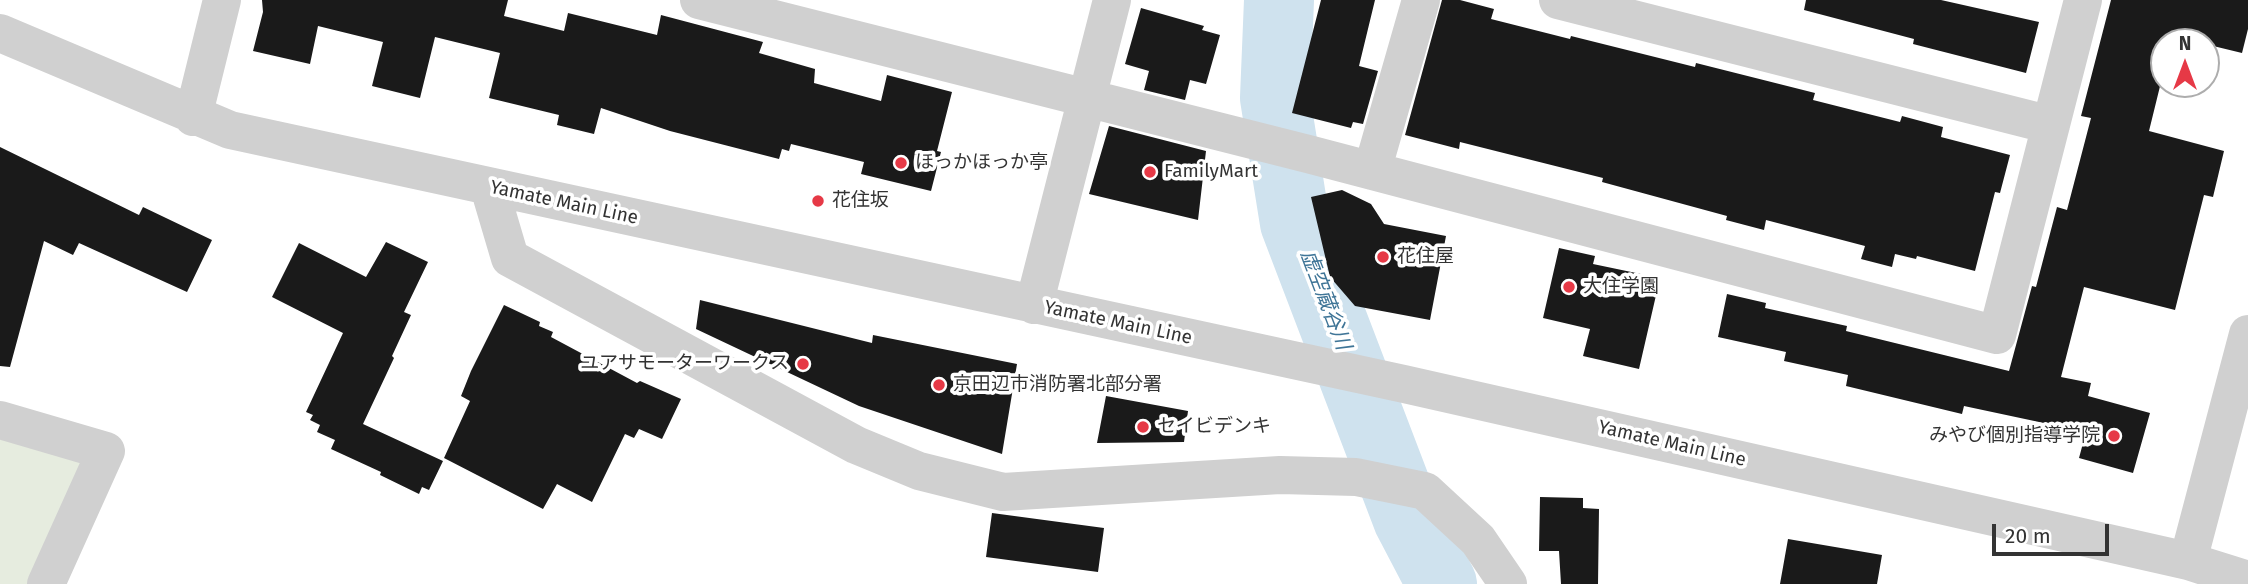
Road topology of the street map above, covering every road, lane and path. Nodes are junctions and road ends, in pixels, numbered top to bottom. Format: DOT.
graph roads {
  1 [pos="222,0"];
  2 [pos="699,0"];
  3 [pos="1112,0"];
  4 [pos="1422,0"];
  5 [pos="1558,0"];
  6 [pos="2083,0"];
  7 [pos="0,33"];
  8 [pos="1087,98"];
  9 [pos="193,117"];
  10 [pos="2051,125"];
  11 [pos="1373,171"];
  12 [pos="489,187"];
  13 [pos="1034,305"];
  14 [pos="2248,334"];
  15 [pos="0,420"];
  16 [pos="2188,561"];
  17 [pos="2248,580"];
  18 [pos="46,584"];
  19 [pos="1508,584"];
  1 -- 9 [label="street"];
  2 -- 8 [label="street"];
  3 -- 8 [label="street"];
  4 -- 11 [label="street"];
  5 -- 10 [label="street"];
  6 -- 10 [label="street"];
  7 -- 9 [label="street, Yamate Main Line"];
  8 -- 11 [label="street"];
  8 -- 13 [label="street"];
  9 -- 12 [label="street, Yamate Main Line"];
  10 -- 11 [label="street"];
  12 -- 13 [label="street, Yamate Main Line"];
  12 -- 19 [label="street"];
  13 -- 16 [label="street, Yamate Main Line"];
  14 -- 16 [label="street"];
  15 -- 18 [label="street"];
  16 -- 17 [label="street, Yamate Main Line"];
}
